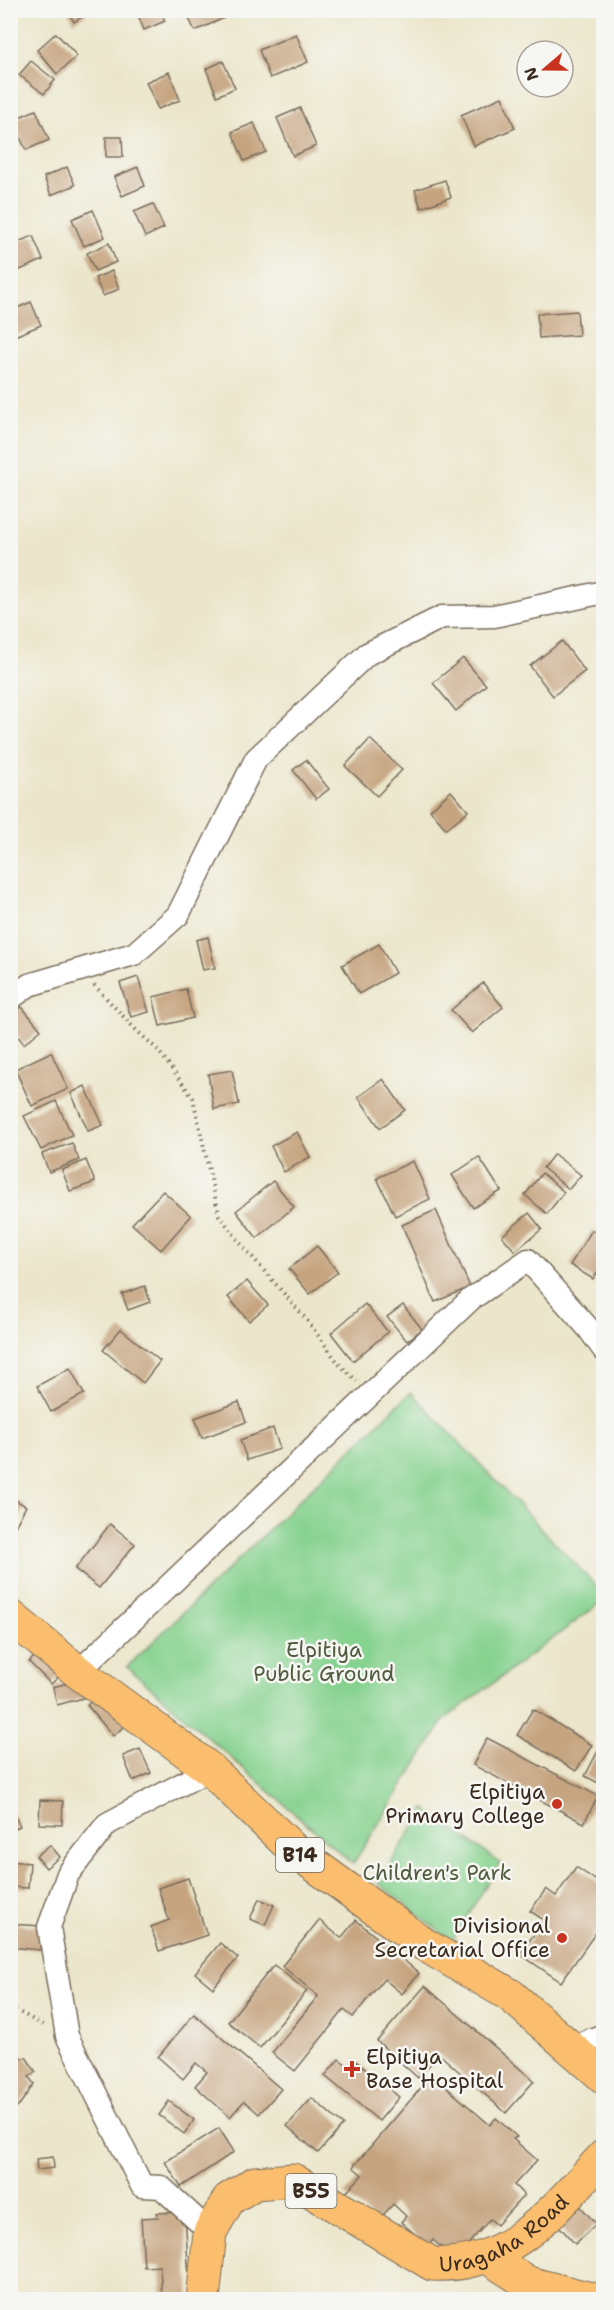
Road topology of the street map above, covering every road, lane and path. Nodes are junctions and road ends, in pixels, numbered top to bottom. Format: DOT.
graph roads {
  1 [pos="603,592"];
  2 [pos="80,970"];
  3 [pos="10,999"];
  4 [pos="603,1350"];
  5 [pos="371,1394"];
  6 [pos="10,1616"];
  7 [pos="78,1672"];
  8 [pos="210,1769"];
  9 [pos="10,2007"];
  10 [pos="603,2035"];
  11 [pos="67,2036"];
  12 [pos="570,2048"];
  13 [pos="603,2077"];
  14 [pos="603,2156"];
  15 [pos="210,2232"];
  16 [pos="486,2256"];
  17 [pos="203,2300"];
  18 [pos="595,2300"];
  1 -- 2 [label="street"];
  2 -- 3 [label="street"];
  2 -- 5 [label="path"];
  4 -- 5 [label="street"];
  5 -- 7 [label="street"];
  6 -- 7 [label="main road, B14"];
  7 -- 8 [label="main road, B14"];
  8 -- 11 [label="street"];
  8 -- 12 [label="main road, B14"];
  9 -- 11 [label="path"];
  10 -- 12 [label="street"];
  11 -- 15 [label="street"];
  12 -- 13 [label="main road, B14"];
  14 -- 16 [label="main road, Uragaha Road / B55"];
  15 -- 16 [label="main road, Uragaha Road / B55"];
  15 -- 17 [label="main road, Uragaha Road / B55"];
  16 -- 18 [label="main road"];
}
